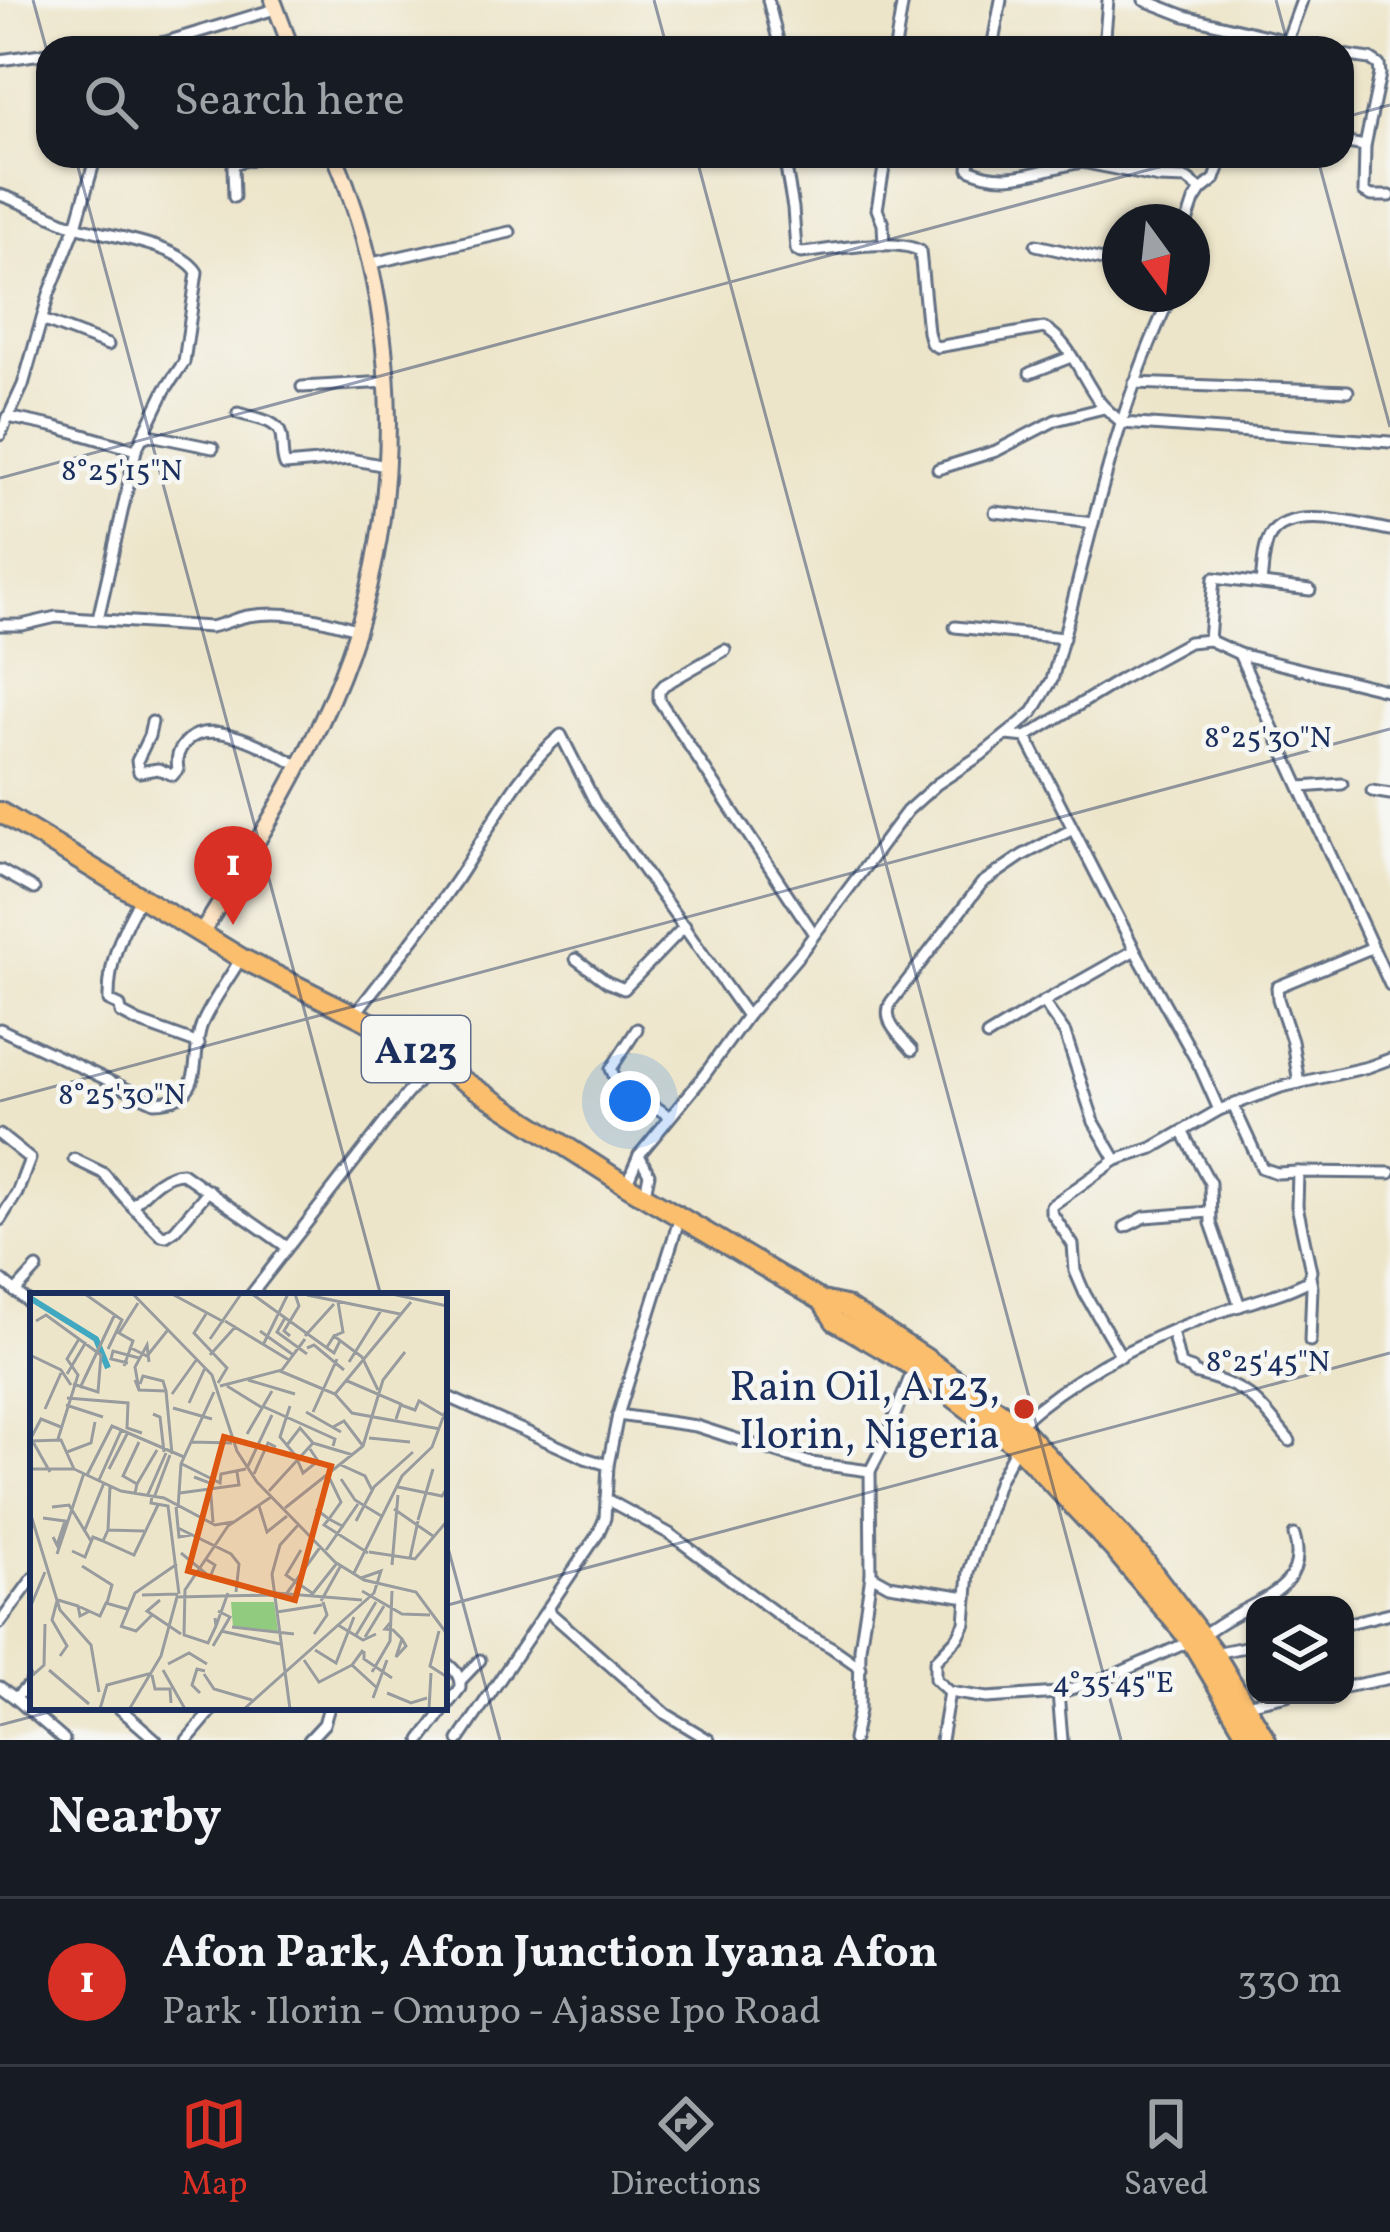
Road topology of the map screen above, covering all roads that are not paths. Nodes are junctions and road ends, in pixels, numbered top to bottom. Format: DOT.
graph roads {
  1 [pos="768,0"];
  2 [pos="903,0"];
  3 [pos="1001,0"];
  4 [pos="1108,0"];
  5 [pos="1144,0"];
  6 [pos="1303,0"];
  7 [pos="274,4"];
  8 [pos="183,36"];
  9 [pos="286,36"];
  10 [pos="777,36"];
  11 [pos="897,36"];
  12 [pos="994,36"];
  13 [pos="1105,36"];
  14 [pos="1270,36"];
  15 [pos="1289,36"];
  16 [pos="36,54"];
  17 [pos="1354,56"];
  18 [pos="0,59"];
  19 [pos="1354,144"];
  20 [pos="1365,146"];
  21 [pos="93,168"];
  22 [pos="233,168"];
  23 [pos="340,168"];
  24 [pos="786,168"];
  25 [pos="884,168"];
  26 [pos="969,168"];
  27 [pos="1048,168"];
  28 [pos="1118,168"];
  29 [pos="1219,168"];
  30 [pos="1201,190"];
  31 [pos="0,195"];
  32 [pos="1390,196"];
  33 [pos="233,197"];
  34 [pos="1195,204"];
  35 [pos="76,226"];
  36 [pos="509,232"];
  37 [pos="884,245"];
  38 [pos="1036,245"];
  39 [pos="1102,260"];
  40 [pos="368,264"];
  41 [pos="1164,312"];
  42 [pos="43,320"];
  43 [pos="108,345"];
  44 [pos="1071,357"];
  45 [pos="1030,373"];
  46 [pos="387,382"];
  47 [pos="1134,383"];
  48 [pos="302,387"];
  49 [pos="1348,391"];
  50 [pos="1103,408"];
  51 [pos="238,413"];
  52 [pos="8,417"];
  53 [pos="1122,423"];
  54 [pos="0,435"];
  55 [pos="142,438"];
  56 [pos="1390,442"];
  57 [pos="213,448"];
  58 [pos="136,450"];
  59 [pos="386,466"];
  60 [pos="938,469"];
  61 [pos="995,512"];
  62 [pos="1093,523"];
  63 [pos="1390,530"];
  64 [pos="1261,583"];
  65 [pos="1310,590"];
  66 [pos="98,619"];
  67 [pos="0,625"];
  68 [pos="955,627"];
  69 [pos="356,629"];
  70 [pos="1064,638"];
  71 [pos="1209,640"];
  72 [pos="725,650"];
  73 [pos="1239,654"];
  74 [pos="1390,691"];
  75 [pos="152,722"];
  76 [pos="1007,735"];
  77 [pos="1026,737"];
  78 [pos="299,766"];
  79 [pos="1342,784"];
  80 [pos="1301,787"];
  81 [pos="1372,791"];
  82 [pos="1390,794"];
  83 [pos="0,812"];
  84 [pos="1073,829"];
  85 [pos="0,870"];
  86 [pos="34,889"];
  87 [pos="141,898"];
  88 [pos="685,926"];
  89 [pos="201,934"];
  90 [pos="814,934"];
  91 [pos="1371,948"];
  92 [pos="1135,950"];
  93 [pos="242,958"];
  94 [pos="576,959"];
  95 [pos="1388,977"];
  96 [pos="1043,1002"];
  97 [pos="355,1014"];
  98 [pos="747,1016"];
  99 [pos="0,1029"];
  100 [pos="637,1029"];
  101 [pos="988,1036"];
  102 [pos="199,1044"];
  103 [pos="912,1050"];
  104 [pos="1390,1059"];
  105 [pos="436,1060"];
  106 [pos="1298,1083"];
  107 [pos="1233,1105"];
  108 [pos="1219,1110"];
  109 [pos="670,1117"];
  110 [pos="1183,1133"];
  111 [pos="0,1135"];
  112 [pos="639,1154"];
  113 [pos="74,1159"];
  114 [pos="1117,1160"];
  115 [pos="1298,1172"];
  116 [pos="1390,1173"];
  117 [pos="626,1185"];
  118 [pos="209,1190"];
  119 [pos="645,1196"];
  120 [pos="132,1206"];
  121 [pos="1210,1212"];
  122 [pos="680,1217"];
  123 [pos="0,1220"];
  124 [pos="1125,1227"];
  125 [pos="287,1247"];
  126 [pos="37,1268"];
  127 [pos="1310,1277"];
  128 [pos="0,1279"];
  129 [pos="15,1292"];
  130 [pos="254,1293"];
  131 [pos="822,1301"];
  132 [pos="30,1304"];
  133 [pos="1240,1306"];
  134 [pos="1172,1331"];
  135 [pos="1310,1341"];
  136 [pos="1121,1356"];
  137 [pos="914,1367"];
  138 [pos="447,1398"];
  139 [pos="617,1414"];
  140 [pos="1018,1425"];
  141 [pos="1290,1441"];
  142 [pos="1017,1446"];
  143 [pos="608,1465"];
  144 [pos="870,1471"];
  145 [pos="606,1499"];
  146 [pos="1294,1534"];
  147 [pos="871,1575"];
  148 [pos="30,1581"];
  149 [pos="967,1597"];
  150 [pos="548,1611"];
  151 [pos="1390,1613"];
  152 [pos="2,1614"];
  153 [pos="1354,1622"];
  154 [pos="1196,1638"];
  155 [pos="1246,1647"];
  156 [pos="1214,1653"];
  157 [pos="480,1660"];
  158 [pos="447,1663"];
  159 [pos="861,1668"];
  160 [pos="1390,1678"];
  161 [pos="460,1679"];
  162 [pos="30,1684"];
  163 [pos="1354,1685"];
  164 [pos="0,1687"];
  165 [pos="949,1691"];
  166 [pos="1058,1693"];
  167 [pos="15,1698"];
  168 [pos="1246,1703"];
  169 [pos="1243,1704"];
  170 [pos="447,1705"];
  171 [pos="121,1710"];
  172 [pos="212,1710"];
  173 [pos="328,1710"];
  174 [pos="444,1710"];
  175 [pos="461,1739"];
  176 [pos="64,1740"];
  177 [pos="156,1740"];
  178 [pos="187,1740"];
  179 [pos="310,1740"];
  180 [pos="421,1740"];
  181 [pos="709,1740"];
  182 [pos="854,1740"];
  183 [pos="941,1740"];
  184 [pos="1062,1740"];
  185 [pos="1250,1740"];
  186 [pos="1266,1740"];
  1 -- 10 [label="street"];
  2 -- 11 [label="street"];
  3 -- 12 [label="street"];
  4 -- 13 [label="street"];
  5 -- 14 [label="street"];
  6 -- 15 [label="street"];
  7 -- 8 [label="street"];
  7 -- 9 [label="main road"];
  16 -- 18 [label="street"];
  17 -- 20 [label="street"];
  19 -- 20 [label="street"];
  20 -- 32 [label="street"];
  21 -- 35 [label="street"];
  22 -- 33 [label="street"];
  23 -- 40 [label="main road"];
  24 -- 37 [label="street"];
  25 -- 37 [label="street"];
  26 -- 27 [label="street"];
  28 -- 30 [label="street"];
  29 -- 30 [label="street"];
  30 -- 34 [label="street"];
  31 -- 35 [label="street"];
  35 -- 42 [label="street"];
  35 -- 55 [label="street"];
  36 -- 40 [label="street"];
  37 -- 44 [label="street"];
  38 -- 39 [label="street"];
  40 -- 46 [label="main road"];
  41 -- 47 [label="street"];
  42 -- 43 [label="street"];
  42 -- 52 [label="street"];
  44 -- 45 [label="street"];
  44 -- 50 [label="street"];
  46 -- 48 [label="street"];
  46 -- 59 [label="main road"];
  47 -- 49 [label="street"];
  47 -- 53 [label="street"];
  50 -- 53 [label="street"];
  50 -- 60 [label="street"];
  51 -- 59 [label="street"];
  52 -- 54 [label="street"];
  52 -- 58 [label="street"];
  53 -- 56 [label="street"];
  53 -- 62 [label="street"];
  55 -- 57 [label="street"];
  55 -- 58 [label="street"];
  58 -- 66 [label="street"];
  59 -- 69 [label="main road"];
  61 -- 62 [label="street"];
  62 -- 70 [label="street"];
  63 -- 64 [label="street"];
  64 -- 65 [label="street"];
  64 -- 71 [label="street"];
  66 -- 67 [label="street"];
  66 -- 69 [label="street"];
  68 -- 70 [label="street"];
  69 -- 78 [label="main road"];
  70 -- 76 [label="street"];
  71 -- 73 [label="street"];
  71 -- 77 [label="street"];
  72 -- 90 [label="street"];
  73 -- 74 [label="street"];
  73 -- 80 [label="street"];
  75 -- 78 [label="street"];
  76 -- 77 [label="street"];
  76 -- 90 [label="street"];
  77 -- 84 [label="street"];
  78 -- 89 [label="main road"];
  79 -- 80 [label="street"];
  80 -- 91 [label="street"];
  81 -- 82 [label="street"];
  83 -- 87 [label="highway, A123"];
  84 -- 92 [label="street"];
  84 -- 103 [label="street"];
  85 -- 86 [label="street"];
  87 -- 89 [label="highway, A123"];
  87 -- 102 [label="street"];
  88 -- 94 [label="street"];
  88 -- 97 [label="street"];
  88 -- 98 [label="street"];
  89 -- 93 [label="highway, A123"];
  90 -- 98 [label="street"];
  91 -- 95 [label="street"];
  91 -- 106 [label="street"];
  92 -- 96 [label="street"];
  92 -- 108 [label="street"];
  93 -- 97 [label="highway, A123"];
  93 -- 102 [label="street"];
  96 -- 101 [label="street"];
  96 -- 114 [label="street"];
  97 -- 105 [label="highway, A123"];
  98 -- 109 [label="street"];
  99 -- 102 [label="street"];
  100 -- 109 [label="street"];
  104 -- 106 [label="street"];
  105 -- 117 [label="highway, A123"];
  105 -- 125 [label="street"];
  106 -- 107 [label="street"];
  107 -- 108 [label="street"];
  107 -- 115 [label="street"];
  108 -- 110 [label="street"];
  109 -- 112 [label="street"];
  110 -- 114 [label="street"];
  110 -- 121 [label="street"];
  111 -- 123 [label="street"];
  112 -- 117 [label="street"];
  112 -- 119 [label="street"];
  113 -- 120 [label="street"];
  114 -- 136 [label="street"];
  115 -- 116 [label="street"];
  115 -- 127 [label="street"];
  117 -- 119 [label="highway, A123"];
  118 -- 120 [label="street"];
  118 -- 120 [label="street"];
  118 -- 125 [label="street"];
  119 -- 122 [label="highway, A123"];
  121 -- 124 [label="street"];
  121 -- 133 [label="street"];
  122 -- 131 [label="highway, A123"];
  122 -- 139 [label="street"];
  125 -- 130 [label="street"];
  126 -- 129 [label="street"];
  127 -- 133 [label="street"];
  127 -- 135 [label="street"];
  128 -- 129 [label="street"];
  129 -- 132 [label="street"];
  131 -- 137 [label="highway, A123"];
  131 -- 140 [label="highway, A123"];
  133 -- 134 [label="street"];
  134 -- 136 [label="street"];
  134 -- 141 [label="street"];
  136 -- 140 [label="street"];
  137 -- 142 [label="highway, A123"];
  137 -- 144 [label="street"];
  138 -- 143 [label="street"];
  139 -- 143 [label="street"];
  139 -- 144 [label="street"];
  140 -- 154 [label="highway, A123"];
  142 -- 149 [label="street"];
  142 -- 154 [label="highway, A123"];
  143 -- 145 [label="street"];
  144 -- 147 [label="street"];
  145 -- 150 [label="street"];
  145 -- 159 [label="street"];
  146 -- 154 [label="street"];
  147 -- 149 [label="street"];
  147 -- 159 [label="street"];
  148 -- 152 [label="street"];
  149 -- 165 [label="street"];
  150 -- 175 [label="street"];
  150 -- 181 [label="street"];
  151 -- 153 [label="street"];
  154 -- 156 [label="highway, A123"];
  154 -- 166 [label="street"];
  154 -- 185 [label="highway, A123"];
  155 -- 156 [label="street"];
  156 -- 169 [label="highway, A123"];
  157 -- 161 [label="street"];
  158 -- 161 [label="street"];
  159 -- 182 [label="street"];
  160 -- 163 [label="street"];
  161 -- 170 [label="street"];
  162 -- 167 [label="street"];
  164 -- 167 [label="street"];
  165 -- 166 [label="street"];
  165 -- 183 [label="street"];
  166 -- 184 [label="street"];
  167 -- 176 [label="street"];
  168 -- 169 [label="street"];
  169 -- 186 [label="highway, A123"];
  171 -- 177 [label="street"];
  172 -- 178 [label="street"];
  173 -- 179 [label="street"];
  174 -- 180 [label="street"];
}
